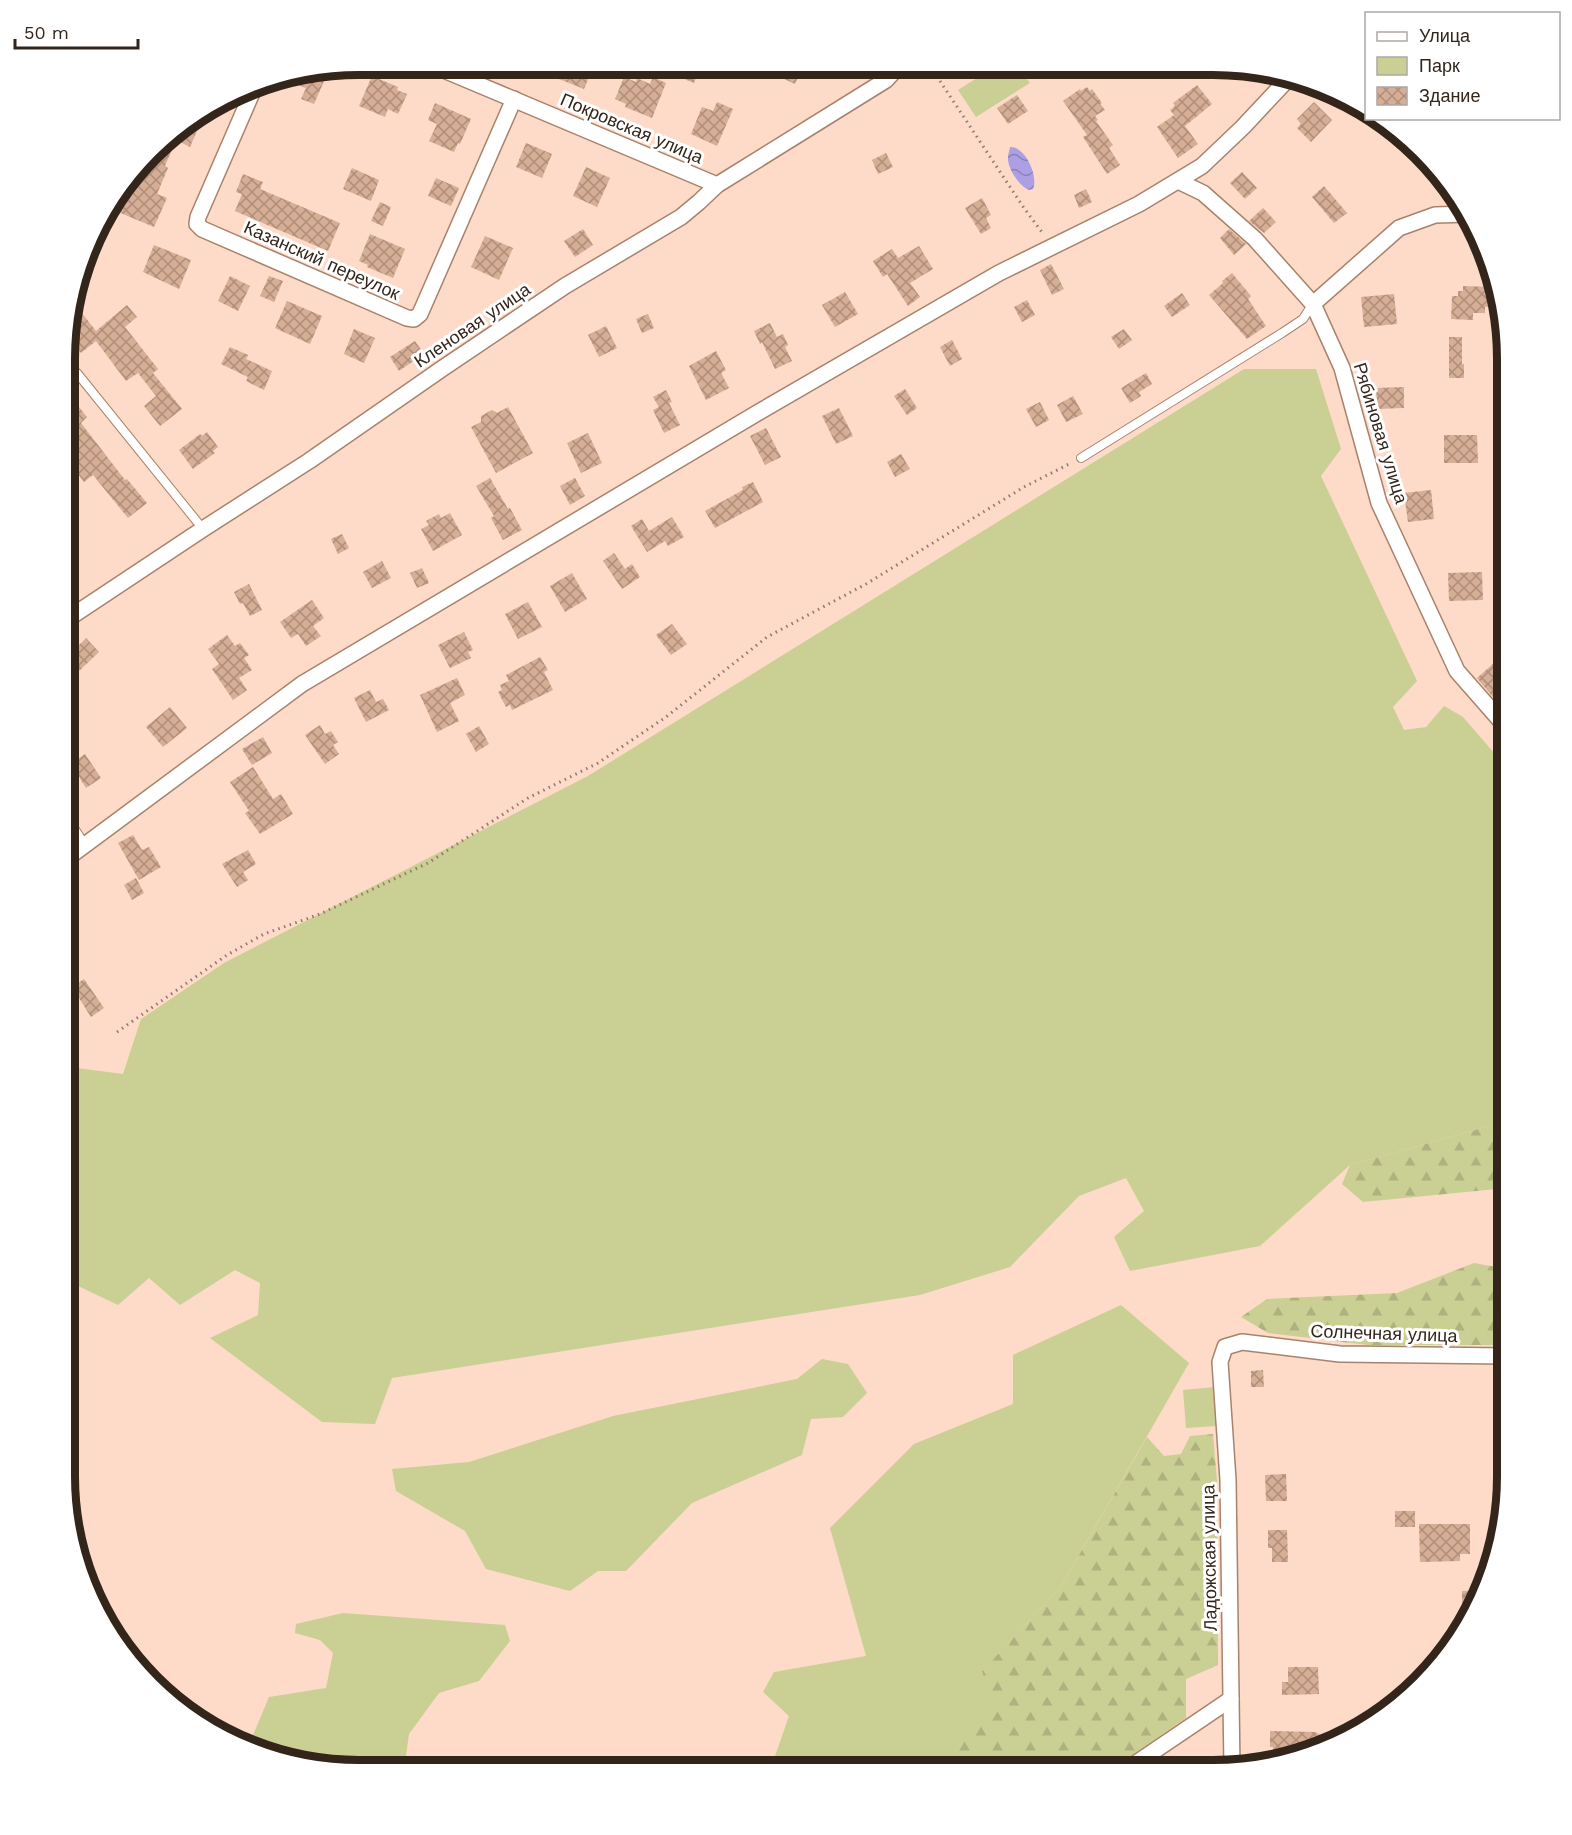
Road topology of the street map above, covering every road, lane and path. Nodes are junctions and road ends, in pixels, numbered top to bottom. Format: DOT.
graph roads {
  1 [pos="456,75"];
  2 [pos="891,75"];
  3 [pos="936,75"];
  4 [pos="1283,84"];
  5 [pos="250,97"];
  6 [pos="514,99"];
  7 [pos="1178,181"];
  8 [pos="717,185"];
  9 [pos="1457,214"];
  10 [pos="1053,246"];
  11 [pos="1313,303"];
  12 [pos="77,373"];
  13 [pos="1081,458"];
  14 [pos="203,529"];
  15 [pos="75,614"];
  16 [pos="1497,717"];
  17 [pos="75,830"];
  18 [pos="85,845"];
  19 [pos="75,852"];
  20 [pos="117,1032"];
  21 [pos="1225,1347"];
  22 [pos="1497,1356"];
  23 [pos="1231,1699"];
  24 [pos="1232,1759"];
  25 [pos="1141,1760"];
  1 -- 6 [label="street, Покровская улица"];
  2 -- 8 [label="street, Кленовая улица"];
  3 -- 10 [label="path"];
  4 -- 7 [label="street"];
  5 -- 6 [label="street, Казанский переулок"];
  6 -- 8 [label="street, Покровская улица"];
  7 -- 10 [label="street"];
  7 -- 11 [label="street, Рябиновая улица"];
  8 -- 14 [label="street, Кленовая улица"];
  9 -- 11 [label="street"];
  10 -- 18 [label="street"];
  11 -- 13 [label="lane"];
  11 -- 16 [label="street, Рябиновая улица"];
  12 -- 14 [label="lane"];
  13 -- 20 [label="path"];
  14 -- 15 [label="street, Кленовая улица"];
  17 -- 18 [label="lane"];
  18 -- 19 [label="street"];
  21 -- 22 [label="street, Солнечная улица"];
  21 -- 23 [label="street, Ладожская улица"];
  23 -- 24 [label="street, Ладожская улица"];
  23 -- 25 [label="street"];
}
